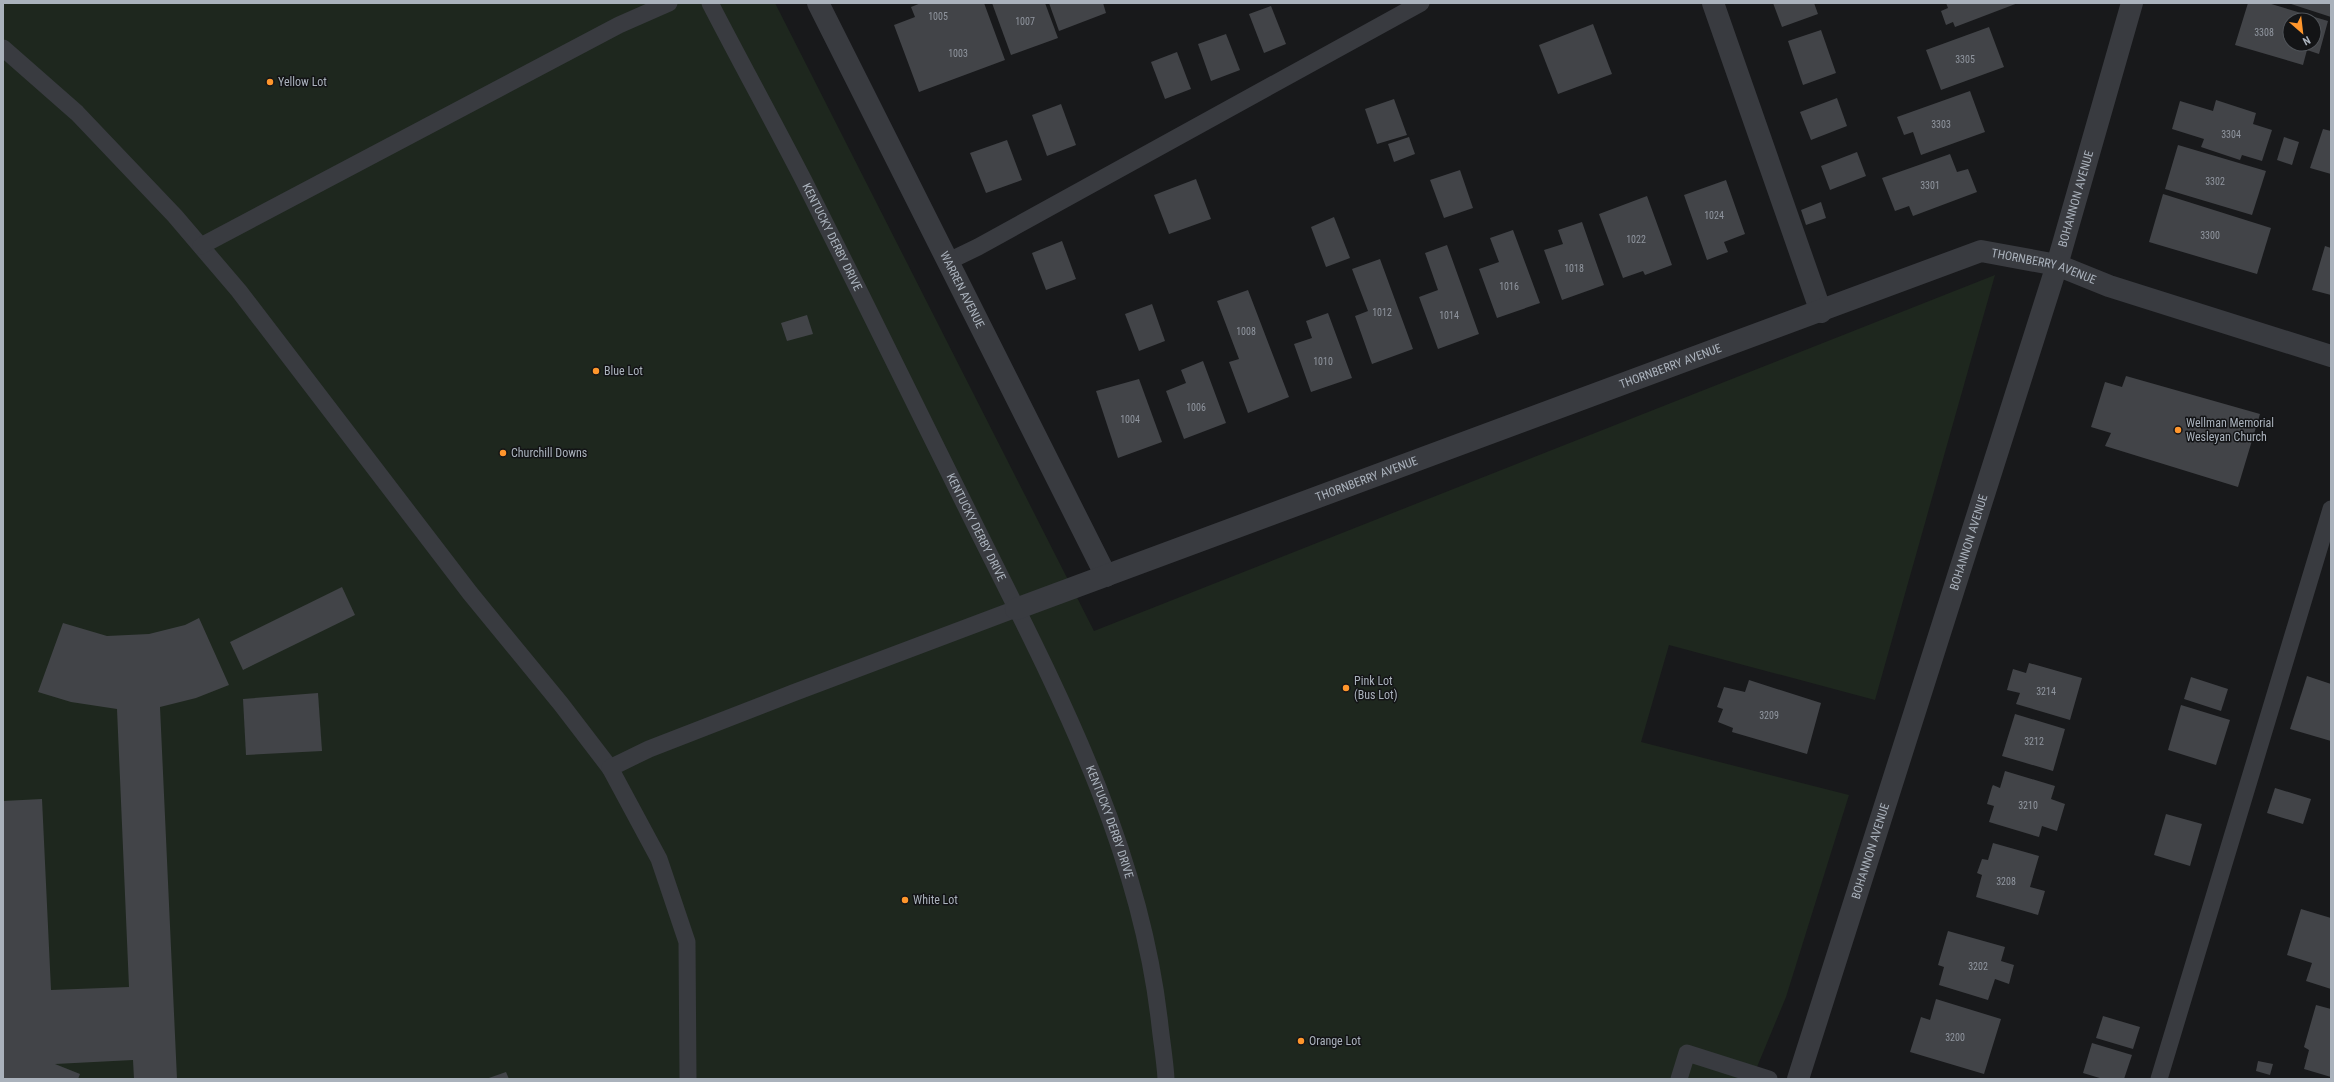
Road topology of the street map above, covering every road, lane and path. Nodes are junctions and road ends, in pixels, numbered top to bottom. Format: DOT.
graph roads {
  1 [pos="669,3"];
  2 [pos="710,3"];
  3 [pos="818,3"];
  4 [pos="1421,3"];
  5 [pos="1713,3"];
  6 [pos="2132,3"];
  7 [pos="3,48"];
  8 [pos="201,246"];
  9 [pos="949,261"];
  10 [pos="2057,265"];
  11 [pos="1821,312"];
  12 [pos="2331,356"];
  13 [pos="2331,509"];
  14 [pos="1106,576"];
  15 [pos="1016,609"];
  16 [pos="610,768"];
  17 [pos="688,1079"];
  18 [pos="1166,1079"];
  19 [pos="1679,1079"];
  20 [pos="1769,1079"];
  21 [pos="1798,1079"];
  22 [pos="2158,1079"];
  1 -- 8 [label="lane"];
  2 -- 15 [label="lane, KENTUCKY DERBY DRIVE"];
  3 -- 9 [label="street, WARREN AVENUE"];
  4 -- 9 [label="lane"];
  5 -- 11 [label="street"];
  6 -- 10 [label="street, BOHANNON AVENUE"];
  7 -- 8 [label="lane"];
  8 -- 16 [label="lane"];
  9 -- 14 [label="street, WARREN AVENUE"];
  10 -- 11 [label="street, THORNBERRY AVENUE"];
  10 -- 12 [label="street, THORNBERRY AVENUE"];
  10 -- 21 [label="street, BOHANNON AVENUE"];
  11 -- 14 [label="street, THORNBERRY AVENUE"];
  13 -- 22 [label="lane"];
  14 -- 15 [label="street, THORNBERRY AVENUE"];
  15 -- 16 [label="lane"];
  15 -- 18 [label="lane, KENTUCKY DERBY DRIVE"];
  16 -- 17 [label="lane"];
  19 -- 20 [label="lane"];
}
